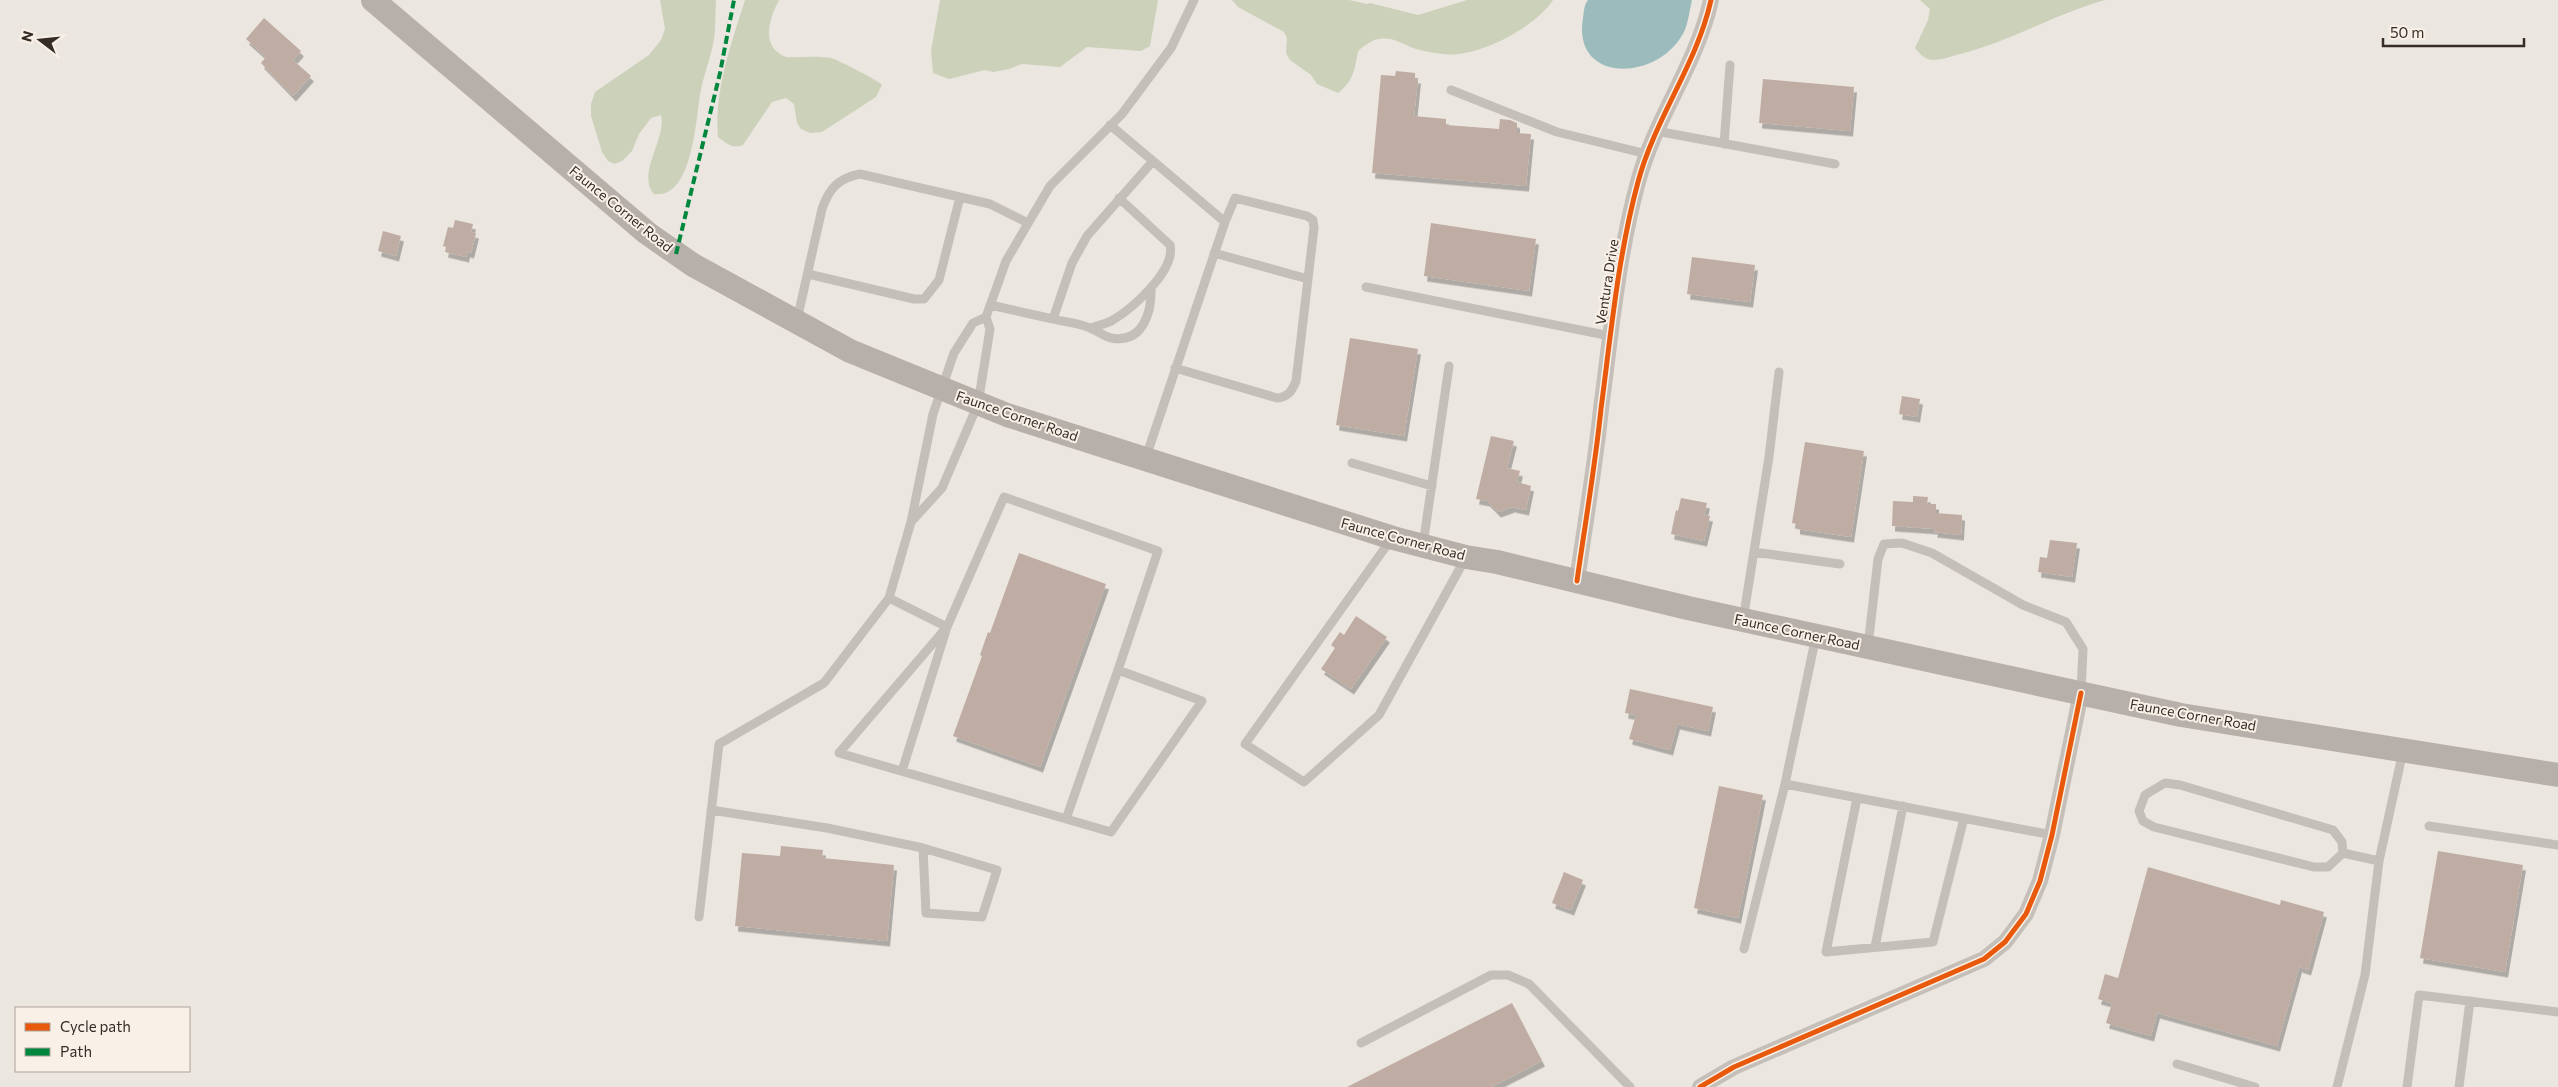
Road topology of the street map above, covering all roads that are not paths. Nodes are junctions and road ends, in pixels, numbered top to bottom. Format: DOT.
graph roads {
  1 [pos="373,0"];
  2 [pos="1194,0"];
  3 [pos="1711,0"];
  4 [pos="1730,65"];
  5 [pos="1451,90"];
  6 [pos="1110,125"];
  7 [pos="1656,131"];
  8 [pos="1724,144"];
  9 [pos="1647,154"];
  10 [pos="1153,161"];
  11 [pos="1835,164"];
  12 [pos="960,197"];
  13 [pos="1119,198"];
  14 [pos="1225,222"];
  15 [pos="1028,223"];
  16 [pos="1214,253"];
  17 [pos="808,274"];
  18 [pos="1308,279"];
  19 [pos="1366,286"];
  20 [pos="1151,287"];
  21 [pos="990,306"];
  22 [pos="986,317"];
  23 [pos="1053,319"];
  24 [pos="797,321"];
  25 [pos="1091,328"];
  26 [pos="1610,336"];
  27 [pos="1450,366"];
  28 [pos="1176,368"];
  29 [pos="1779,372"];
  30 [pos="942,389"];
  31 [pos="978,404"];
  32 [pos="1144,461"];
  33 [pos="1352,462"];
  34 [pos="1432,486"];
  35 [pos="911,522"];
  36 [pos="1393,538"];
  37 [pos="1423,545"];
  38 [pos="1754,552"];
  39 [pos="1466,557"];
  40 [pos="1840,564"];
  41 [pos="1577,582"];
  42 [pos="889,598"];
  43 [pos="1743,620"];
  44 [pos="947,627"];
  45 [pos="1816,636"];
  46 [pos="1868,647"];
  47 [pos="1118,670"];
  48 [pos="2081,693"];
  49 [pos="2404,749"];
  50 [pos="902,771"];
  51 [pos="2558,775"];
  52 [pos="1785,784"];
  53 [pos="1857,798"];
  54 [pos="1902,806"];
  55 [pos="711,810"];
  56 [pos="1964,818"];
  57 [pos="1066,819"];
  58 [pos="2429,826"];
  59 [pos="2052,835"];
  60 [pos="2558,845"];
  61 [pos="923,848"];
  62 [pos="2343,853"];
  63 [pos="2380,861"];
  64 [pos="699,917"];
  65 [pos="1875,947"];
  66 [pos="1744,949"];
  67 [pos="2470,1001"];
  68 [pos="2558,1012"];
  69 [pos="1361,1043"];
  70 [pos="2176,1064"];
  71 [pos="1630,1087"];
  72 [pos="1700,1087"];
  73 [pos="2255,1087"];
  74 [pos="2338,1087"];
  75 [pos="2406,1087"];
  76 [pos="2459,1087"];
  1 -- 24 [label="main road, Faunce Corner Road"];
  2 -- 6 [label="lane"];
  3 -- 7 [label="street, Ventura Drive"];
  4 -- 8 [label="lane"];
  5 -- 9 [label="lane"];
  6 -- 10 [label="lane"];
  6 -- 15 [label="lane"];
  7 -- 8 [label="lane"];
  7 -- 9 [label="street, Ventura Drive"];
  8 -- 11 [label="lane"];
  9 -- 26 [label="street, Ventura Drive"];
  10 -- 13 [label="lane"];
  10 -- 14 [label="lane"];
  12 -- 15 [label="lane"];
  12 -- 17 [label="lane"];
  12 -- 17 [label="lane"];
  13 -- 20 [label="lane"];
  13 -- 23 [label="lane"];
  14 -- 16 [label="lane"];
  14 -- 18 [label="lane"];
  15 -- 21 [label="lane"];
  16 -- 18 [label="lane"];
  16 -- 28 [label="lane"];
  17 -- 24 [label="lane"];
  18 -- 28 [label="lane"];
  19 -- 26 [label="lane"];
  20 -- 25 [label="lane"];
  20 -- 25 [label="lane"];
  21 -- 22 [label="lane"];
  21 -- 23 [label="lane"];
  22 -- 30 [label="lane"];
  22 -- 31 [label="lane"];
  23 -- 25 [label="lane"];
  24 -- 30 [label="main road, Faunce Corner Road"];
  26 -- 41 [label="street, Ventura Drive"];
  27 -- 34 [label="lane"];
  28 -- 32 [label="lane"];
  29 -- 38 [label="lane"];
  30 -- 31 [label="main road, Faunce Corner Road"];
  30 -- 35 [label="lane"];
  31 -- 32 [label="main road, Faunce Corner Road"];
  31 -- 35 [label="lane"];
  32 -- 36 [label="main road, Faunce Corner Road"];
  33 -- 34 [label="lane"];
  34 -- 37 [label="lane"];
  35 -- 42 [label="lane"];
  36 -- 37 [label="main road, Faunce Corner Road"];
  36 -- 39 [label="lane"];
  37 -- 39 [label="main road, Faunce Corner Road"];
  38 -- 40 [label="lane"];
  38 -- 43 [label="lane"];
  39 -- 41 [label="main road, Faunce Corner Road"];
  41 -- 43 [label="main road, Faunce Corner Road"];
  42 -- 44 [label="lane"];
  42 -- 55 [label="lane"];
  43 -- 45 [label="main road, Faunce Corner Road"];
  44 -- 47 [label="lane"];
  44 -- 50 [label="lane"];
  44 -- 50 [label="lane"];
  45 -- 46 [label="main road, Faunce Corner Road"];
  45 -- 52 [label="lane"];
  46 -- 48 [label="main road, Faunce Corner Road"];
  46 -- 48 [label="lane"];
  47 -- 57 [label="lane"];
  47 -- 57 [label="lane"];
  48 -- 49 [label="main road, Faunce Corner Road"];
  48 -- 59 [label="street"];
  49 -- 51 [label="main road, Faunce Corner Road"];
  49 -- 63 [label="lane"];
  50 -- 57 [label="lane"];
  52 -- 53 [label="lane"];
  52 -- 66 [label="lane"];
  53 -- 54 [label="lane"];
  53 -- 65 [label="lane"];
  54 -- 56 [label="lane"];
  54 -- 65 [label="lane"];
  55 -- 61 [label="lane"];
  55 -- 64 [label="lane"];
  56 -- 59 [label="lane"];
  56 -- 65 [label="lane"];
  58 -- 60 [label="lane"];
  59 -- 72 [label="street"];
  61 -- 61 [label="lane"];
  62 -- 62 [label="lane"];
  62 -- 63 [label="lane"];
  63 -- 74 [label="lane"];
  67 -- 68 [label="lane"];
  67 -- 75 [label="lane"];
  67 -- 76 [label="lane"];
  69 -- 71 [label="lane"];
  70 -- 73 [label="lane"];
}
